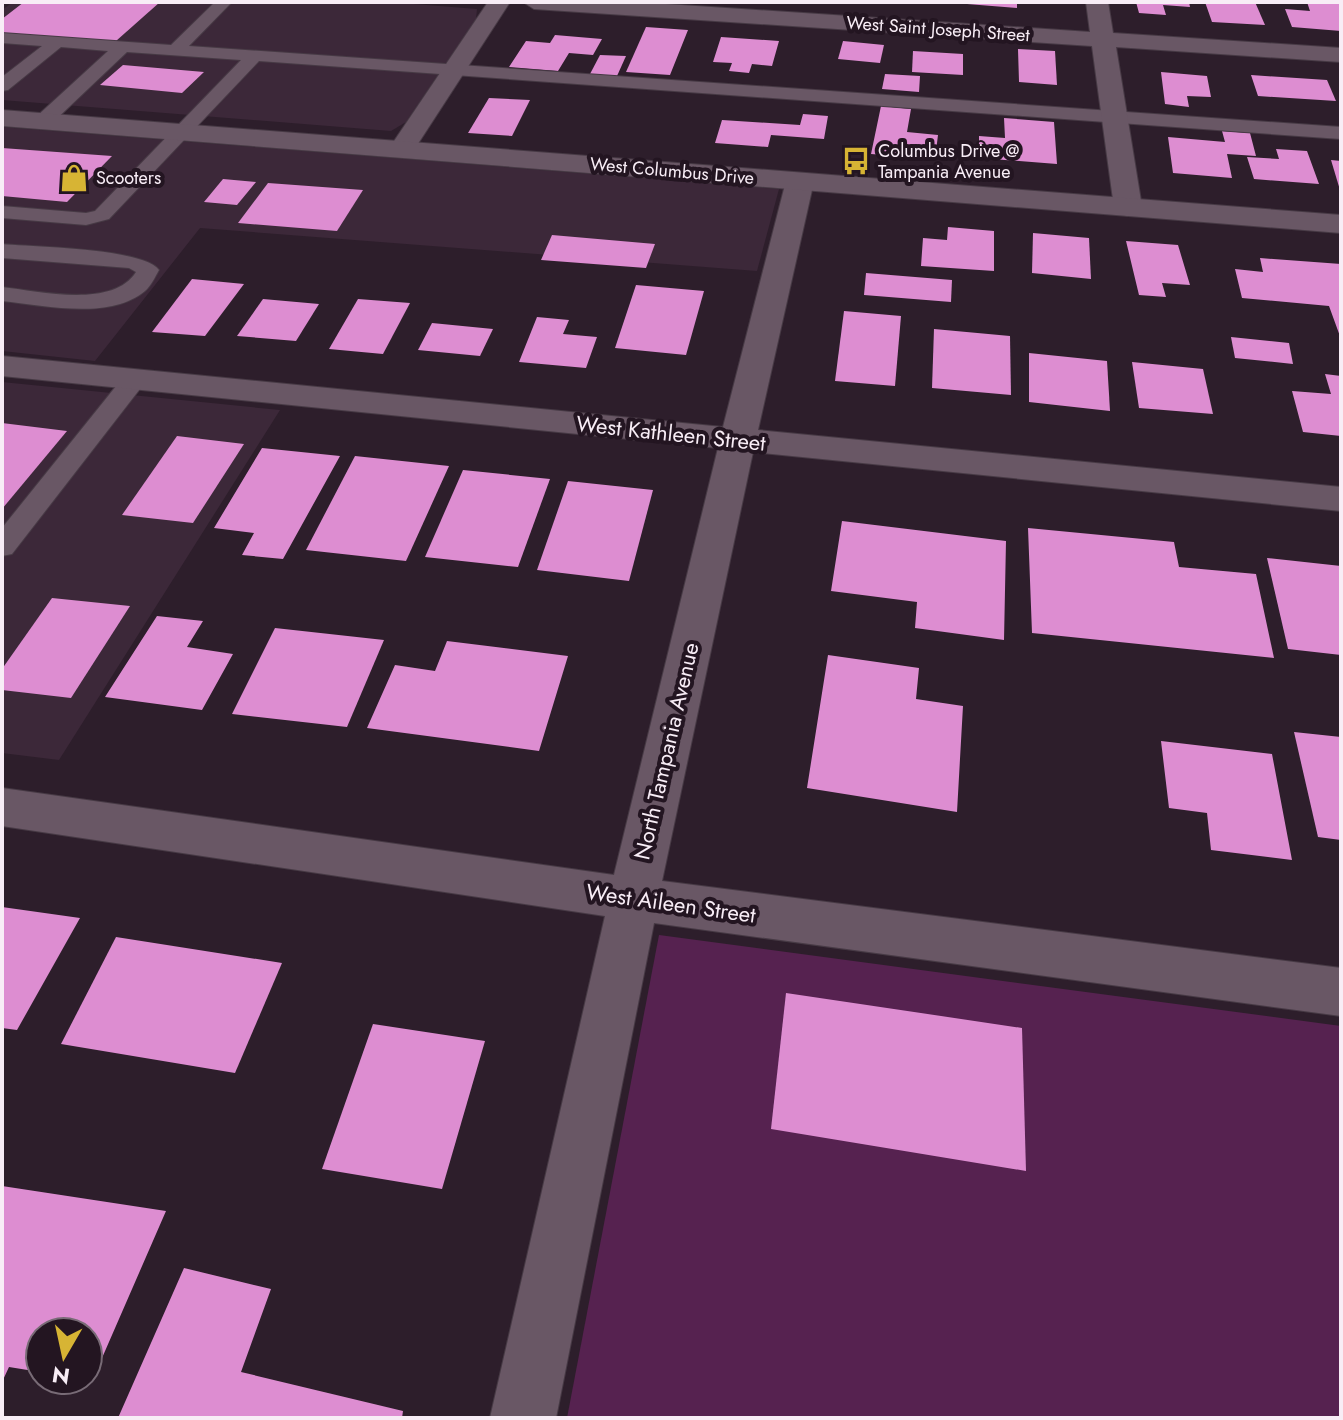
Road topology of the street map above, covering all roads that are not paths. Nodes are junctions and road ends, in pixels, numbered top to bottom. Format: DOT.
graph roads {
  1 [pos="224,2"];
  2 [pos="499,2"];
  3 [pos="534,2"];
  4 [pos="1097,2"];
  5 [pos="2,38"];
  6 [pos="1102,40"];
  7 [pos="57,42"];
  8 [pos="122,47"];
  9 [pos="174,51"];
  10 [pos="1341,55"];
  11 [pos="255,56"];
  12 [pos="454,71"];
  13 [pos="2,86"];
  14 [pos="1114,117"];
  15 [pos="2,118"];
  16 [pos="43,121"];
  17 [pos="182,132"];
  18 [pos="1341,133"];
  19 [pos="401,150"];
  20 [pos="800,181"];
  21 [pos="1128,207"];
  22 [pos="2,212"];
  23 [pos="1341,224"];
  24 [pos="2,251"];
  25 [pos="2,294"];
  26 [pos="2,366"];
  27 [pos="134,380"];
  28 [pos="736,439"];
  29 [pos="1341,499"];
  30 [pos="2,547"];
  31 [pos="2,807"];
  32 [pos="633,899"];
  33 [pos="1341,992"];
  34 [pos="523,1418"];
  1 -- 9 [label="lane"];
  2 -- 12 [label="street"];
  3 -- 6 [label="street, West Saint Joseph Street"];
  4 -- 6 [label="street"];
  5 -- 7 [label="lane"];
  6 -- 10 [label="street, West Saint Joseph Street"];
  6 -- 14 [label="street"];
  7 -- 8 [label="lane"];
  7 -- 13 [label="lane"];
  8 -- 9 [label="lane"];
  8 -- 16 [label="lane"];
  9 -- 11 [label="lane"];
  11 -- 12 [label="lane"];
  11 -- 17 [label="lane"];
  12 -- 14 [label="lane"];
  12 -- 19 [label="street"];
  14 -- 18 [label="lane"];
  14 -- 21 [label="street"];
  15 -- 16 [label="street, West Columbus Drive"];
  16 -- 17 [label="street, West Columbus Drive"];
  17 -- 19 [label="street, West Columbus Drive"];
  17 -- 22 [label="lane"];
  19 -- 20 [label="street, West Columbus Drive"];
  20 -- 21 [label="street, West Columbus Drive"];
  20 -- 28 [label="street, North Tampania Avenue"];
  21 -- 23 [label="street, West Columbus Drive"];
  24 -- 25 [label="lane"];
  26 -- 27 [label="street, West Kathleen Street"];
  27 -- 28 [label="street, West Kathleen Street"];
  27 -- 30 [label="lane"];
  28 -- 29 [label="street, West Kathleen Street"];
  28 -- 32 [label="street, North Tampania Avenue"];
  31 -- 32 [label="street, West Aileen Street"];
  32 -- 33 [label="street, West Aileen Street"];
  32 -- 34 [label="street, North Tampania Avenue"];
}
